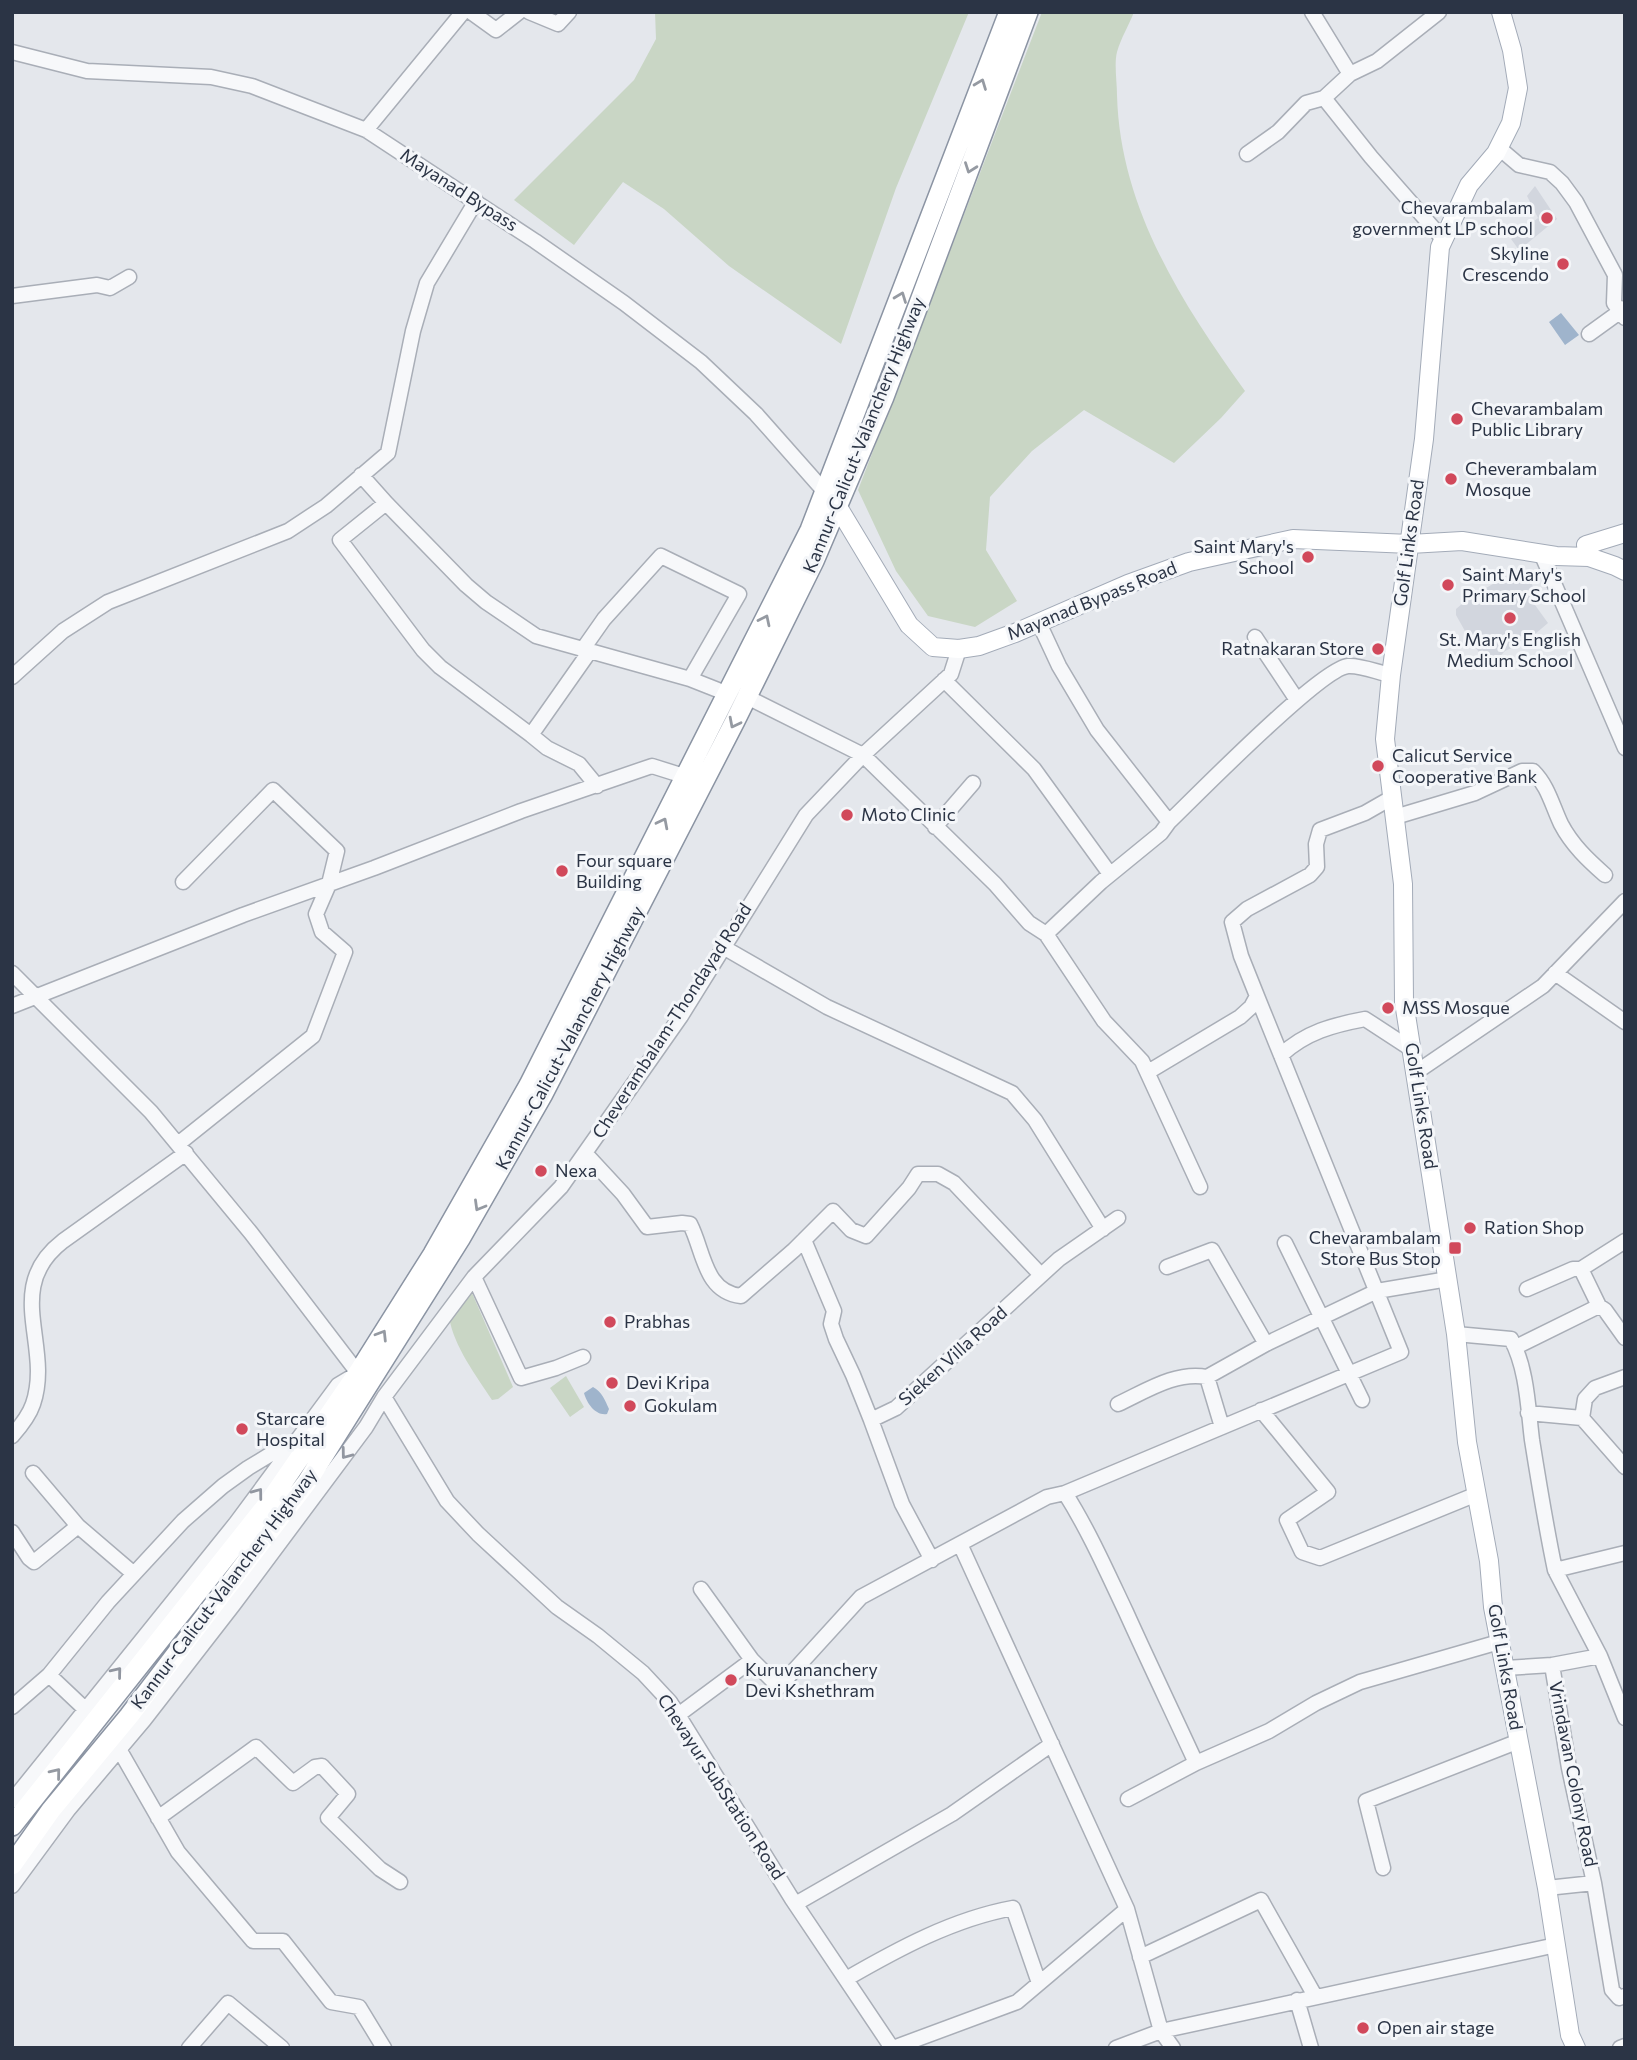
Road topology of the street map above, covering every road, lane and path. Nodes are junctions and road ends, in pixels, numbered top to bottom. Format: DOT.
graph roads {
  1 [pos="463,12"];
  2 [pos="471,12"];
  3 [pos="519,12"];
  4 [pos="529,12"];
  5 [pos="569,12"];
  6 [pos="1009,12"];
  7 [pos="1028,12"];
  8 [pos="1312,12"];
  9 [pos="1438,12"];
  10 [pos="1501,12"];
  11 [pos="12,52"];
  12 [pos="1350,74"];
  13 [pos="1324,98"];
  14 [pos="366,130"];
  15 [pos="1499,148"];
  16 [pos="1247,154"];
  17 [pos="476,201"];
  18 [pos="1442,238"];
  19 [pos="129,277"];
  20 [pos="12,296"];
  21 [pos="1623,312"];
  22 [pos="1588,334"];
  23 [pos="361,475"];
  24 [pos="831,500"];
  25 [pos="386,503"];
  26 [pos="1625,533"];
  27 [pos="1410,544"];
  28 [pos="1581,551"];
  29 [pos="1548,554"];
  30 [pos="1625,571"];
  31 [pos="1038,623"];
  32 [pos="1255,637"];
  33 [pos="959,649"];
  34 [pos="587,650"];
  35 [pos="1391,675"];
  36 [pos="12,677"];
  37 [pos="690,679"];
  38 [pos="944,680"];
  39 [pos="738,695"];
  40 [pos="1297,700"];
  41 [pos="531,735"];
  42 [pos="1625,748"];
  43 [pos="863,755"];
  44 [pos="687,777"];
  45 [pos="973,783"];
  46 [pos="597,786"];
  47 [pos="1393,797"];
  48 [pos="1395,817"];
  49 [pos="1169,822"];
  50 [pos="935,827"];
  51 [pos="1110,874"];
  52 [pos="1605,875"];
  53 [pos="183,882"];
  54 [pos="329,884"];
  55 [pos="1625,901"];
  56 [pos="1046,934"];
  57 [pos="723,947"];
  58 [pos="1555,972"];
  59 [pos="12,973"];
  60 [pos="1257,996"];
  61 [pos="35,997"];
  62 [pos="12,1006"];
  63 [pos="1625,1022"];
  64 [pos="1411,1049"];
  65 [pos="1281,1055"];
  66 [pos="1148,1072"];
  67 [pos="1415,1073"];
  68 [pos="182,1149"];
  69 [pos="585,1153"];
  70 [pos="1200,1187"];
  71 [pos="1118,1218"];
  72 [pos="1103,1229"];
  73 [pos="804,1240"];
  74 [pos="1625,1241"];
  75 [pos="1285,1243"];
  76 [pos="1167,1267"];
  77 [pos="1581,1269"];
  78 [pos="1041,1275"];
  79 [pos="474,1277"];
  80 [pos="1448,1279"];
  81 [pos="1527,1289"];
  82 [pos="1377,1291"];
  83 [pos="1599,1306"];
  84 [pos="1322,1317"];
  85 [pos="1456,1334"];
  86 [pos="1625,1338"];
  87 [pos="1266,1344"];
  88 [pos="1516,1347"];
  89 [pos="583,1357"];
  90 [pos="358,1373"];
  91 [pos="1348,1374"];
  92 [pos="1208,1377"];
  93 [pos="1625,1377"];
  94 [pos="384,1397"];
  95 [pos="1362,1400"];
  96 [pos="1118,1404"];
  97 [pos="1261,1410"];
  98 [pos="1528,1413"];
  99 [pos="1581,1418"];
  100 [pos="871,1420"];
  101 [pos="1223,1427"];
  102 [pos="15,1428"];
  103 [pos="294,1445"];
  104 [pos="1625,1467"];
  105 [pos="33,1473"];
  106 [pos="1065,1493"];
  107 [pos="1477,1494"];
  108 [pos="78,1526"];
  109 [pos="12,1532"];
  110 [pos="960,1544"];
  111 [pos="1625,1553"];
  112 [pos="932,1560"];
  113 [pos="1555,1570"];
  114 [pos="134,1574"];
  115 [pos="701,1589"];
  116 [pos="172,1613"];
  117 [pos="200,1636"];
  118 [pos="1499,1642"];
  119 [pos="1600,1656"];
  120 [pos="752,1660"];
  121 [pos="1552,1665"];
  122 [pos="1505,1668"];
  123 [pos="49,1675"];
  124 [pos="12,1707"];
  125 [pos="86,1710"];
  126 [pos="678,1715"];
  127 [pos="1625,1718"];
  128 [pos="1519,1741"];
  129 [pos="1052,1745"];
  130 [pos="119,1749"];
  131 [pos="1196,1763"];
  132 [pos="1128,1800"];
  133 [pos="12,1801"];
  134 [pos="158,1818"];
  135 [pos="12,1826"];
  136 [pos="12,1865"];
  137 [pos="1384,1868"];
  138 [pos="400,1882"];
  139 [pos="1594,1883"];
  140 [pos="12,1886"];
  141 [pos="1547,1888"];
  142 [pos="797,1903"];
  143 [pos="1127,1909"];
  144 [pos="1556,1945"];
  145 [pos="1140,1957"];
  146 [pos="846,1979"];
  147 [pos="1039,1983"];
  148 [pos="1315,1996"];
  149 [pos="1625,1996"];
  150 [pos="1297,2000"];
  151 [pos="1161,2031"];
  152 [pos="189,2048"];
  153 [pos="282,2048"];
  154 [pos="384,2048"];
  155 [pos="893,2048"];
  156 [pos="1116,2048"];
  157 [pos="1173,2048"];
  158 [pos="1311,2048"];
  159 [pos="1576,2048"];
  1 -- 14 [label="street"];
  2 -- 3 [label="street"];
  4 -- 5 [label="street"];
  24 -- 6 [label="highway, Kannur-Calicut-Valanchery Highway, one-way"];
  7 -- 24 [label="highway, Kannur-Calicut-Valanchery Highway, one-way"];
  8 -- 12 [label="street"];
  9 -- 12 [label="street"];
  10 -- 15 [label="main road, Golf Links Road"];
  11 -- 14 [label="street, Mayanad Bypass"];
  12 -- 13 [label="street"];
  13 -- 16 [label="street"];
  13 -- 18 [label="street"];
  14 -- 17 [label="street, Mayanad Bypass"];
  15 -- 18 [label="main road, Golf Links Road"];
  15 -- 21 [label="street"];
  17 -- 23 [label="street"];
  17 -- 24 [label="street, Mayanad Bypass"];
  18 -- 27 [label="main road, Golf Links Road"];
  19 -- 20 [label="street"];
  21 -- 22 [label="street"];
  23 -- 25 [label="street"];
  23 -- 36 [label="street"];
  24 -- 33 [label="main road, Mayanad Bypass Road"];
  24 -- 39 [label="highway, Kannur-Calicut-Valanchery Highway"];
  25 -- 34 [label="street"];
  25 -- 41 [label="street"];
  26 -- 28 [label="main road"];
  27 -- 29 [label="main road, Mayanad Bypass Road"];
  27 -- 31 [label="main road, Mayanad Bypass Road"];
  27 -- 35 [label="main road, Golf Links Road"];
  28 -- 29 [label="main road, Mayanad Bypass Road"];
  28 -- 30 [label="main road, Mayanad Bypass Road"];
  29 -- 42 [label="street"];
  31 -- 33 [label="main road, Mayanad Bypass Road"];
  31 -- 49 [label="street"];
  32 -- 40 [label="street"];
  33 -- 38 [label="street, Cheverambalam-Thondayad Road"];
  34 -- 37 [label="street"];
  34 -- 37 [label="street"];
  34 -- 41 [label="street"];
  35 -- 40 [label="street"];
  35 -- 47 [label="main road, Golf Links Road"];
  37 -- 39 [label="street"];
  38 -- 43 [label="street, Cheverambalam-Thondayad Road"];
  38 -- 51 [label="street"];
  39 -- 43 [label="street"];
  39 -- 44 [label="highway, Kannur-Calicut-Valanchery Highway"];
  39 -- 117 [label="highway, Kannur-Calicut-Valanchery Highway, one-way"];
  40 -- 49 [label="street"];
  41 -- 46 [label="street"];
  43 -- 50 [label="street"];
  43 -- 57 [label="street, Cheverambalam-Thondayad Road"];
  44 -- 46 [label="street"];
  90 -- 44 [label="highway, Kannur-Calicut-Valanchery Highway, one-way"];
  45 -- 50 [label="street"];
  46 -- 54 [label="street"];
  47 -- 48 [label="main road, Golf Links Road"];
  47 -- 60 [label="street"];
  48 -- 52 [label="street"];
  48 -- 64 [label="main road, Golf Links Road"];
  49 -- 51 [label="street"];
  50 -- 56 [label="street"];
  51 -- 56 [label="street"];
  53 -- 54 [label="street"];
  54 -- 61 [label="street"];
  54 -- 68 [label="street"];
  55 -- 58 [label="street"];
  56 -- 66 [label="street"];
  57 -- 69 [label="street, Cheverambalam-Thondayad Road"];
  57 -- 72 [label="street"];
  58 -- 63 [label="street"];
  58 -- 67 [label="street"];
  59 -- 61 [label="street"];
  60 -- 65 [label="street"];
  60 -- 66 [label="street"];
  61 -- 62 [label="street"];
  61 -- 68 [label="street"];
  64 -- 65 [label="street"];
  64 -- 67 [label="main road, Golf Links Road"];
  65 -- 82 [label="street"];
  66 -- 70 [label="street"];
  67 -- 80 [label="main road, Golf Links Road"];
  68 -- 90 [label="street"];
  68 -- 102 [label="street"];
  69 -- 73 [label="street"];
  69 -- 79 [label="street, Cheverambalam-Thondayad Road"];
  71 -- 72 [label="street, Sieken Villa Road"];
  72 -- 78 [label="street, Sieken Villa Road"];
  73 -- 78 [label="street"];
  73 -- 100 [label="street"];
  74 -- 77 [label="street"];
  75 -- 84 [label="street"];
  76 -- 87 [label="street"];
  77 -- 81 [label="street"];
  77 -- 83 [label="street"];
  78 -- 100 [label="street, Sieken Villa Road"];
  79 -- 89 [label="street"];
  79 -- 94 [label="street, Cheverambalam-Thondayad Road"];
  80 -- 82 [label="street"];
  80 -- 85 [label="main road, Golf Links Road"];
  82 -- 84 [label="street"];
  82 -- 91 [label="street"];
  83 -- 86 [label="street"];
  83 -- 88 [label="street"];
  84 -- 87 [label="street"];
  84 -- 91 [label="street"];
  85 -- 88 [label="street"];
  85 -- 107 [label="main road, Golf Links Road"];
  87 -- 92 [label="street"];
  88 -- 98 [label="street"];
  90 -- 103 [label="street"];
  90 -- 116 [label="highway, Kannur-Calicut-Valanchery Highway"];
  91 -- 95 [label="street"];
  91 -- 97 [label="street"];
  92 -- 96 [label="street"];
  92 -- 101 [label="street"];
  93 -- 99 [label="street"];
  94 -- 117 [label="street, Cheverambalam-Thondayad Road, one-way"];
  94 -- 126 [label="street, Chevayur SubStation Road"];
  97 -- 101 [label="street"];
  97 -- 107 [label="street"];
  98 -- 99 [label="street"];
  98 -- 113 [label="street"];
  99 -- 104 [label="street"];
  100 -- 112 [label="street"];
  101 -- 106 [label="street"];
  103 -- 114 [label="street"];
  116 -- 103 [label="street, one-way"];
  105 -- 108 [label="street"];
  106 -- 110 [label="street"];
  106 -- 131 [label="street"];
  107 -- 118 [label="main road, Golf Links Road"];
  108 -- 109 [label="street"];
  108 -- 114 [label="street"];
  110 -- 112 [label="street"];
  110 -- 129 [label="street"];
  111 -- 113 [label="street"];
  112 -- 120 [label="street"];
  113 -- 119 [label="street"];
  114 -- 123 [label="street"];
  115 -- 120 [label="street"];
  116 -- 117 [label="highway"];
  125 -- 116 [label="street, one-way"];
  135 -- 116 [label="highway, Kannur-Calicut-Valanchery Highway, one-way"];
  117 -- 130 [label="street, Cheverambalam-Thondayad Road"];
  117 -- 136 [label="highway, Kannur-Calicut-Valanchery Highway"];
  118 -- 122 [label="main road, Golf Links Road"];
  118 -- 131 [label="street"];
  119 -- 121 [label="street, Vrindavan Colony Road"];
  119 -- 127 [label="street"];
  120 -- 126 [label="street"];
  121 -- 122 [label="street, Vrindavan Colony Road"];
  121 -- 139 [label="street, Vrindavan Colony Road"];
  122 -- 128 [label="main road, Golf Links Road"];
  123 -- 124 [label="street"];
  123 -- 125 [label="street"];
  125 -- 133 [label="street"];
  126 -- 142 [label="street, Chevayur SubStation Road"];
  128 -- 137 [label="street"];
  128 -- 141 [label="main road, Golf Links Road"];
  129 -- 142 [label="street"];
  129 -- 143 [label="street"];
  130 -- 134 [label="street"];
  130 -- 140 [label="street, Cheverambalam-Thondayad Road"];
  131 -- 132 [label="street"];
  134 -- 138 [label="street"];
  134 -- 154 [label="street"];
  139 -- 141 [label="street, Vrindavan Colony Road"];
  139 -- 149 [label="street, Vrindavan Colony Road"];
  141 -- 144 [label="main road, Golf Links Road"];
  142 -- 146 [label="street, Chevayur SubStation Road"];
  143 -- 145 [label="street"];
  143 -- 147 [label="street"];
  144 -- 148 [label="street"];
  144 -- 159 [label="main road, Golf Links Road"];
  145 -- 148 [label="street"];
  145 -- 151 [label="street"];
  146 -- 147 [label="street"];
  146 -- 155 [label="street, Chevayur SubStation Road"];
  147 -- 155 [label="street"];
  148 -- 150 [label="street"];
  150 -- 151 [label="street"];
  150 -- 158 [label="street"];
  151 -- 156 [label="street"];
  151 -- 157 [label="street"];
  152 -- 153 [label="street"];
}
